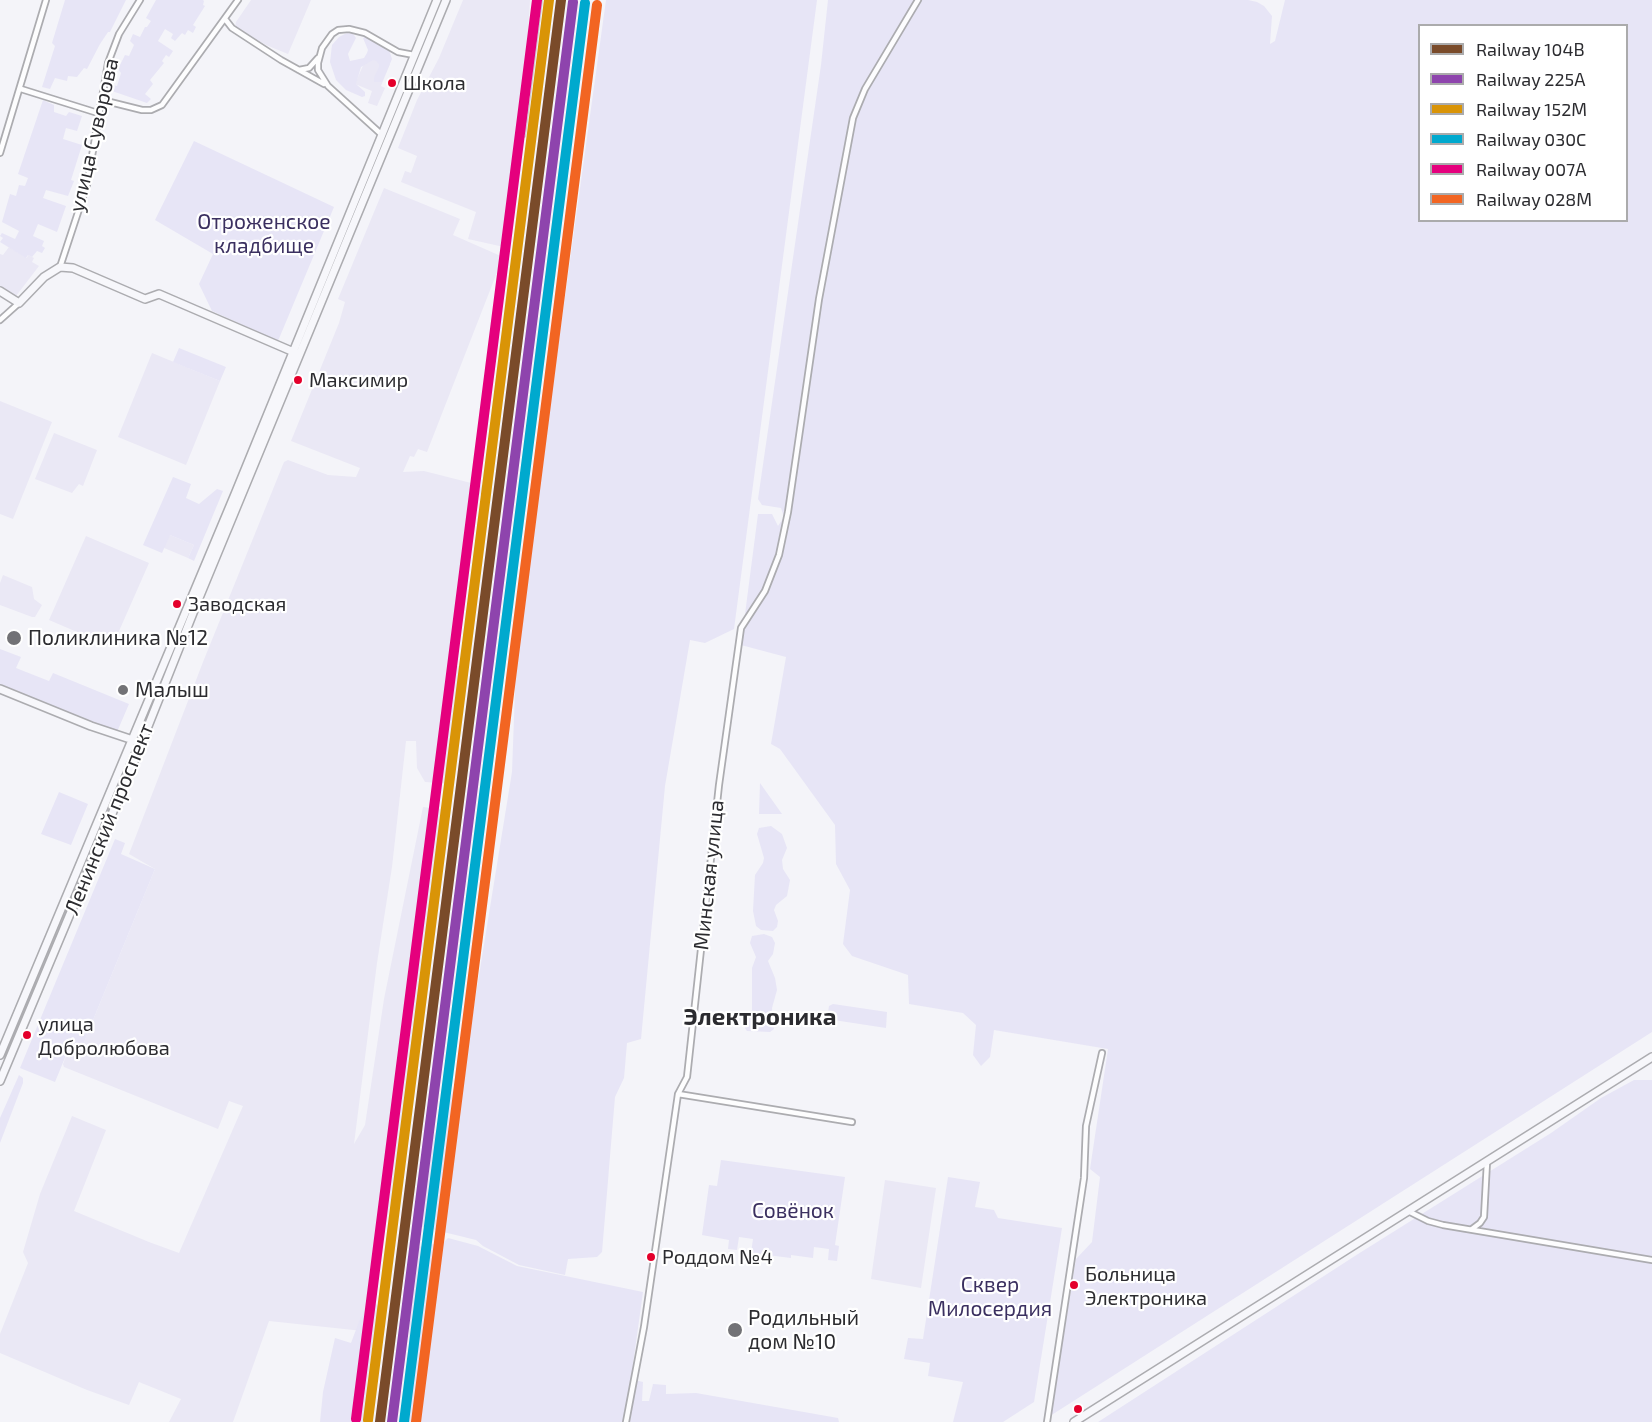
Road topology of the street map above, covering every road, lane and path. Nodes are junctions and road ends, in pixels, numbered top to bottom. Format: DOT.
graph roads {
  1 [pos="46,0"];
  2 [pos="140,0"];
  3 [pos="238,0"];
  4 [pos="437,0"];
  5 [pos="446,0"];
  6 [pos="918,0"];
  7 [pos="225,18"];
  8 [pos="413,55"];
  9 [pos="319,57"];
  10 [pos="423,57"];
  11 [pos="299,70"];
  12 [pos="328,86"];
  13 [pos="21,88"];
  14 [pos="102,100"];
  15 [pos="100,114"];
  16 [pos="381,134"];
  17 [pos="0,153"];
  18 [pos="383,154"];
  19 [pos="60,267"];
  20 [pos="0,291"];
  21 [pos="19,303"];
  22 [pos="0,320"];
  23 [pos="293,352"];
  24 [pos="301,356"];
  25 [pos="0,689"];
  26 [pos="132,740"];
  27 [pos="141,742"];
  28 [pos="1102,1053"];
  29 [pos="0,1055"];
  30 [pos="1652,1057"];
  31 [pos="0,1081"];
  32 [pos="678,1094"];
  33 [pos="852,1122"];
  34 [pos="1487,1161"];
  35 [pos="1408,1211"];
  36 [pos="1472,1229"];
  37 [pos="1652,1260"];
  38 [pos="626,1422"];
  39 [pos="1047,1422"];
  40 [pos="1074,1422"];
  1 -- 13 [label="street"];
  2 -- 14 [label="street, улица Суворова"];
  3 -- 7 [label="street"];
  4 -- 8 [label="main road, Ленинский проспект"];
  5 -- 10 [label="main road, Ленинский проспект"];
  6 -- 32 [label="street, Минская улица"];
  7 -- 11 [label="street"];
  7 -- 14 [label="street"];
  8 -- 9 [label="street"];
  8 -- 10 [label="street"];
  8 -- 16 [label="main road, Ленинский проспект"];
  9 -- 11 [label="street"];
  9 -- 12 [label="street"];
  10 -- 18 [label="main road, Ленинский проспект"];
  11 -- 12 [label="street"];
  12 -- 16 [label="street"];
  13 -- 15 [label="street"];
  13 -- 17 [label="street"];
  14 -- 15 [label="street, улица Суворова"];
  15 -- 19 [label="street, улица Суворова"];
  16 -- 18 [label="main road"];
  16 -- 23 [label="main road, Ленинский проспект"];
  18 -- 24 [label="main road, Ленинский проспект"];
  19 -- 21 [label="main road"];
  19 -- 23 [label="main road"];
  20 -- 21 [label="main road"];
  21 -- 22 [label="street"];
  23 -- 24 [label="main road"];
  23 -- 26 [label="main road, Ленинский проспект"];
  24 -- 27 [label="main road, Ленинский проспект"];
  25 -- 26 [label="main road"];
  26 -- 27 [label="main road"];
  26 -- 29 [label="main road, Ленинский проспект"];
  27 -- 31 [label="main road, Ленинский проспект"];
  28 -- 39 [label="street"];
  30 -- 34 [label="main road"];
  32 -- 33 [label="street"];
  32 -- 38 [label="street, Минская улица"];
  34 -- 35 [label="main road"];
  34 -- 36 [label="street"];
  35 -- 36 [label="street"];
  35 -- 40 [label="main road"];
  36 -- 37 [label="street"];
}
